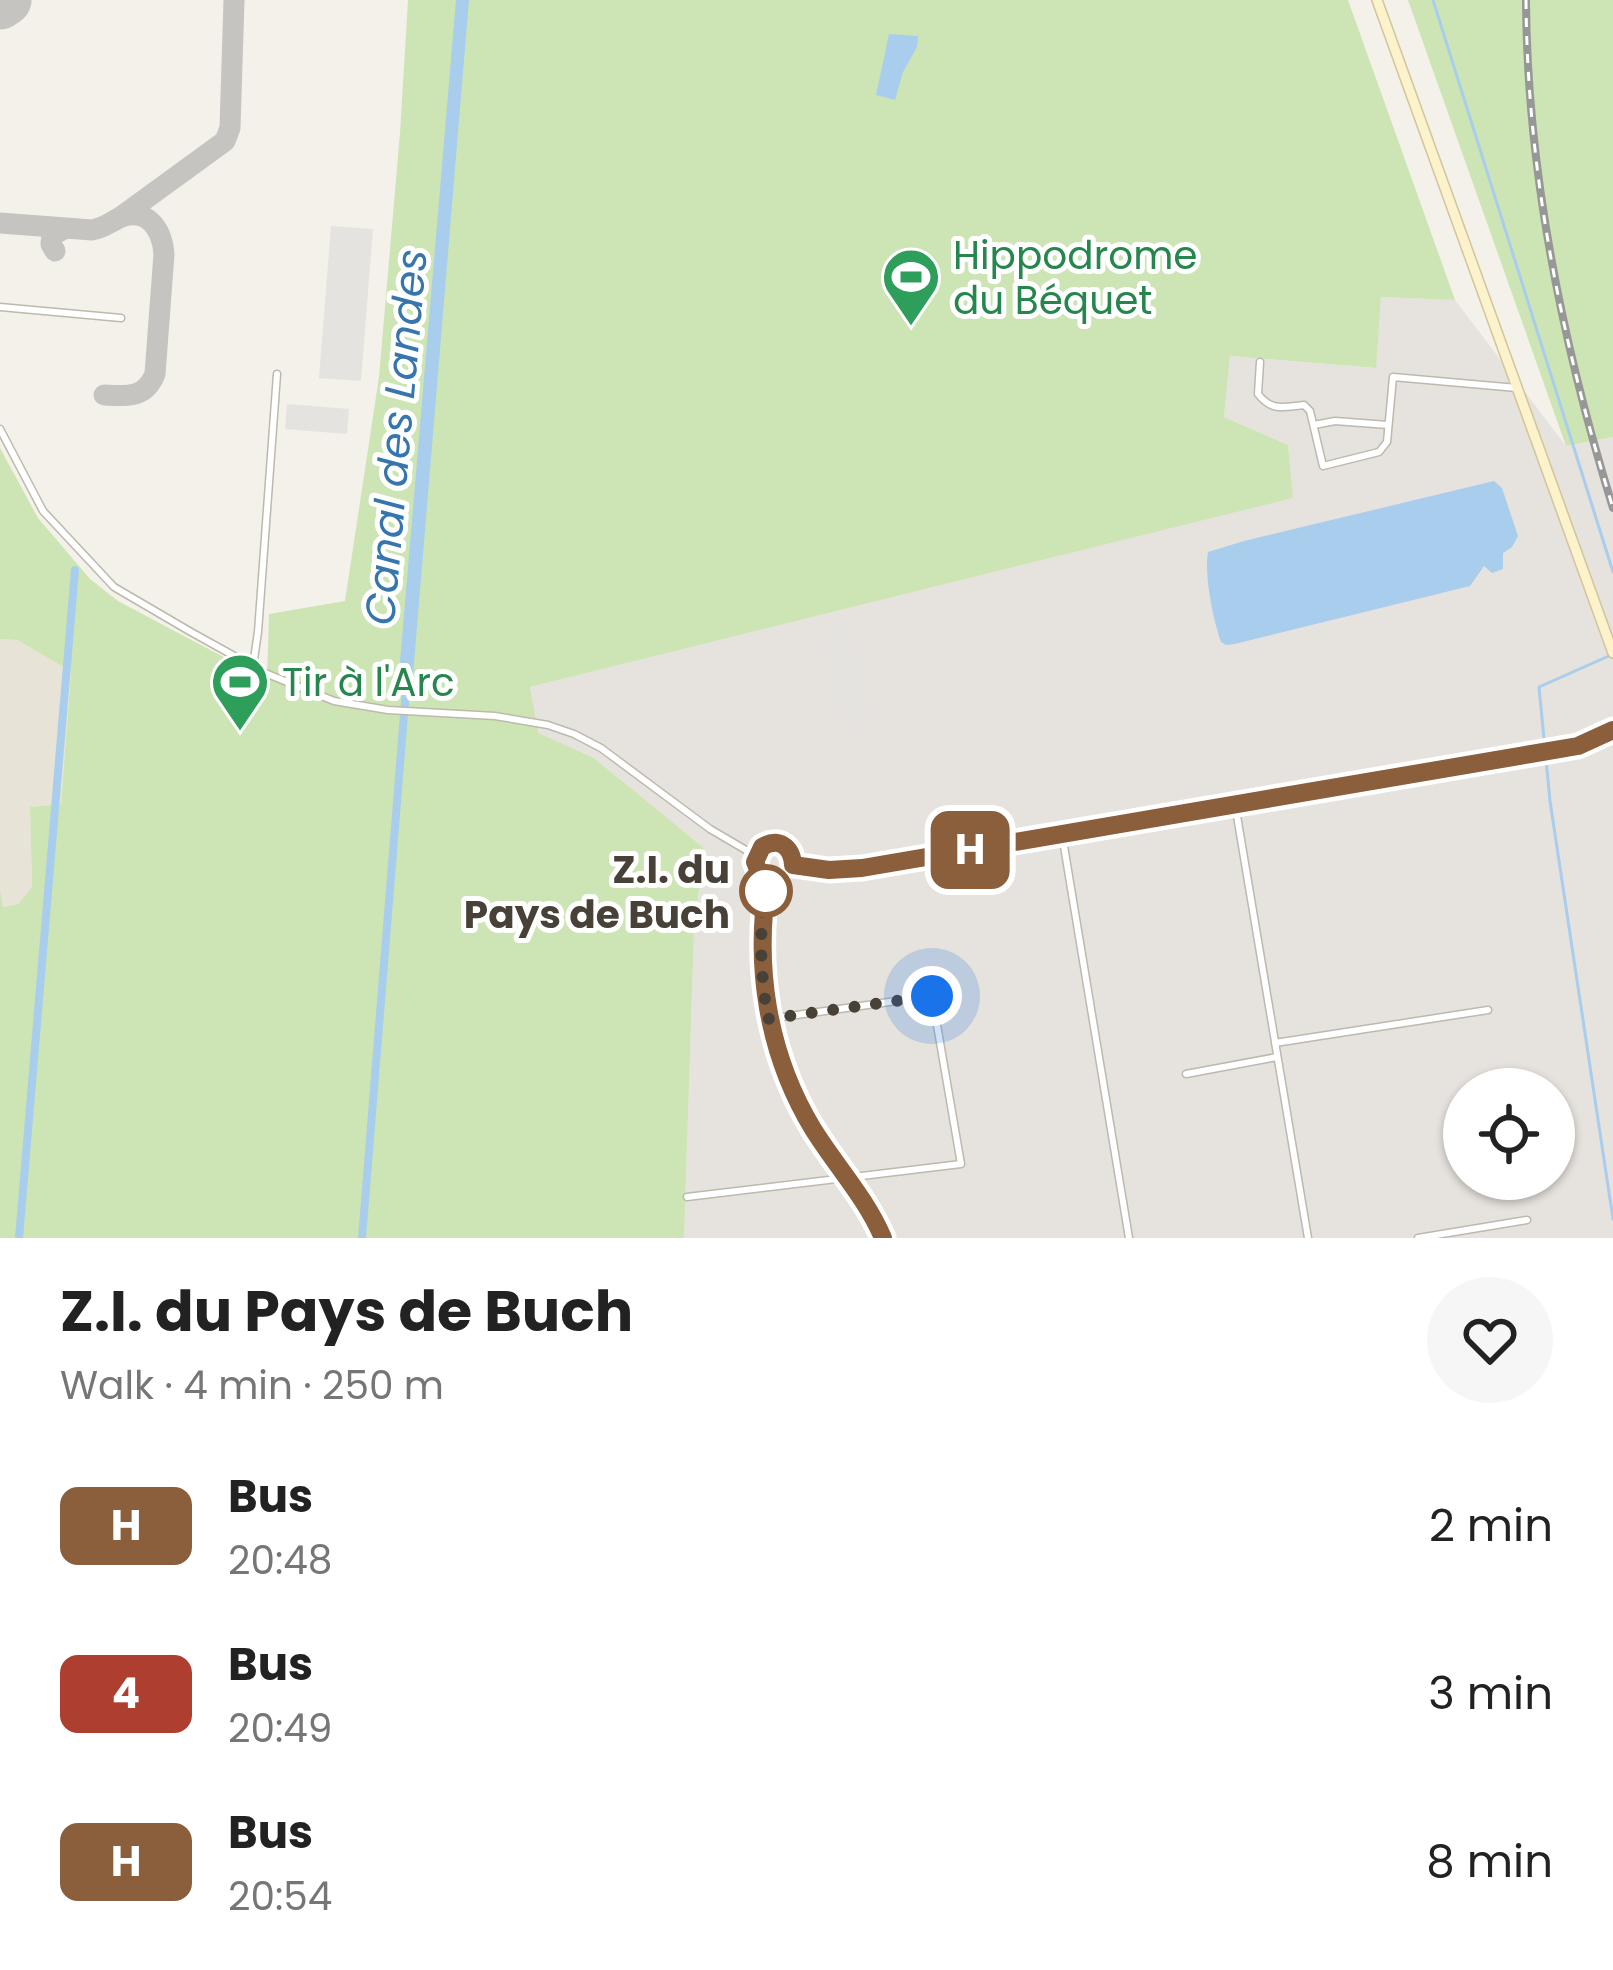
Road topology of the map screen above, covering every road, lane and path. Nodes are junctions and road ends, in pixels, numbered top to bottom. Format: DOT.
graph roads {
  1 [pos="1377,0"];
  2 [pos="0,307"];
  3 [pos="122,318"];
  4 [pos="1260,362"];
  5 [pos="278,374"];
  6 [pos="1517,388"];
  7 [pos="1313,425"];
  8 [pos="1388,425"];
  9 [pos="0,429"];
  10 [pos="1613,652"];
  11 [pos="253,666"];
  12 [pos="1613,730"];
  13 [pos="1235,804"];
  14 [pos="1062,834"];
  15 [pos="756,856"];
  16 [pos="793,865"];
  17 [pos="768,879"];
  18 [pos="1488,1010"];
  19 [pos="768,1019"];
  20 [pos="1275,1043"];
  21 [pos="1277,1057"];
  22 [pos="1186,1074"];
  23 [pos="849,1180"];
  24 [pos="687,1197"];
  25 [pos="1527,1220"];
  26 [pos="883,1238"];
  27 [pos="1129,1238"];
  28 [pos="1308,1238"];
  29 [pos="1418,1238"];
  1 -- 6 [label="main road"];
  2 -- 3 [label="street"];
  4 -- 7 [label="street"];
  5 -- 11 [label="street"];
  6 -- 8 [label="street"];
  6 -- 10 [label="main road"];
  7 -- 8 [label="street"];
  7 -- 8 [label="street"];
  9 -- 11 [label="street"];
  11 -- 15 [label="street"];
  12 -- 13 [label="street"];
  13 -- 14 [label="street"];
  13 -- 20 [label="street"];
  14 -- 16 [label="street"];
  14 -- 27 [label="street"];
  15 -- 16 [label="street"];
  15 -- 17 [label="street"];
  16 -- 17 [label="street"];
  17 -- 19 [label="street"];
  18 -- 20 [label="street"];
  19 -- 23 [label="street"];
  19 -- 23 [label="street"];
  20 -- 21 [label="street"];
  21 -- 22 [label="street"];
  21 -- 28 [label="street"];
  23 -- 24 [label="street"];
  23 -- 26 [label="street"];
  25 -- 29 [label="street"];
}
